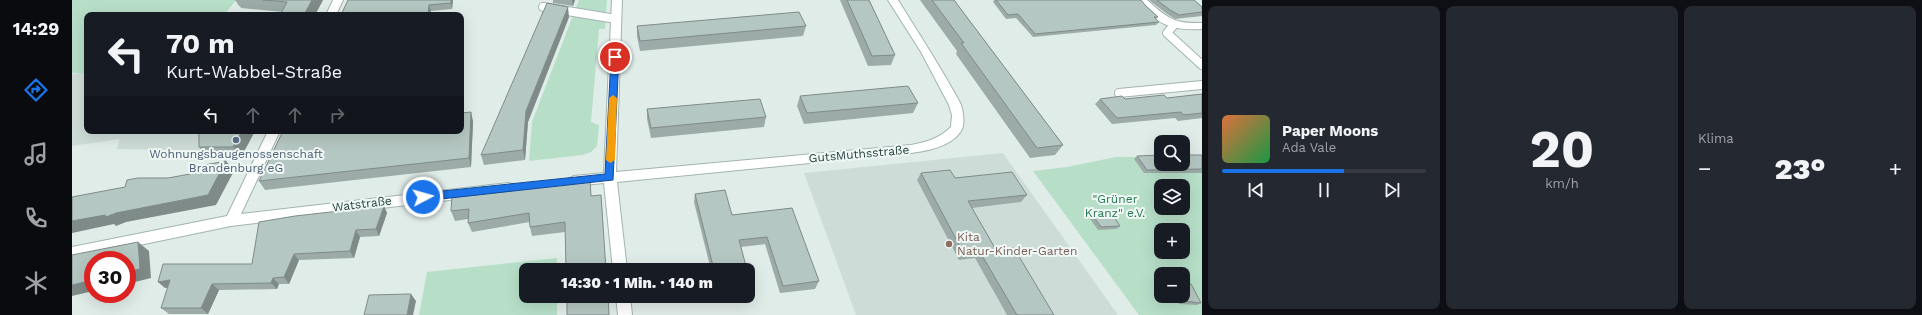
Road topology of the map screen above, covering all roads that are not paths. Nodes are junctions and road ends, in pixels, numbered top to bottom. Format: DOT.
graph roads {
  1 [pos="338,0"];
  2 [pos="617,0"];
  3 [pos="893,0"];
  4 [pos="1141,0"];
  5 [pos="543,7"];
  6 [pos="332,12"];
  7 [pos="616,20"];
  8 [pos="1173,26"];
  9 [pos="1202,26"];
  10 [pos="1202,65"];
  11 [pos="1202,85"];
  12 [pos="1119,93"];
  13 [pos="273,134"];
  14 [pos="610,178"];
  15 [pos="563,182"];
  16 [pos="524,187"];
  17 [pos="231,221"];
  18 [pos="72,252"];
  19 [pos="619,263"];
  20 [pos="623,303"];
  21 [pos="625,315"];
  1 -- 6 [label="street"];
  2 -- 7 [label="street"];
  3 -- 14 [label="street, GutsMuthsstraße"];
  4 -- 8 [label="street"];
  5 -- 7 [label="lane"];
  7 -- 14 [label="street"];
  8 -- 9 [label="street"];
  8 -- 10 [label="lane"];
  11 -- 12 [label="lane"];
  13 -- 17 [label="street"];
  14 -- 15 [label="street"];
  14 -- 19 [label="street"];
  16 -- 17 [label="street, Watstraße"];
  17 -- 18 [label="street, Watstraße"];
  20 -- 21 [label="street"];
}
